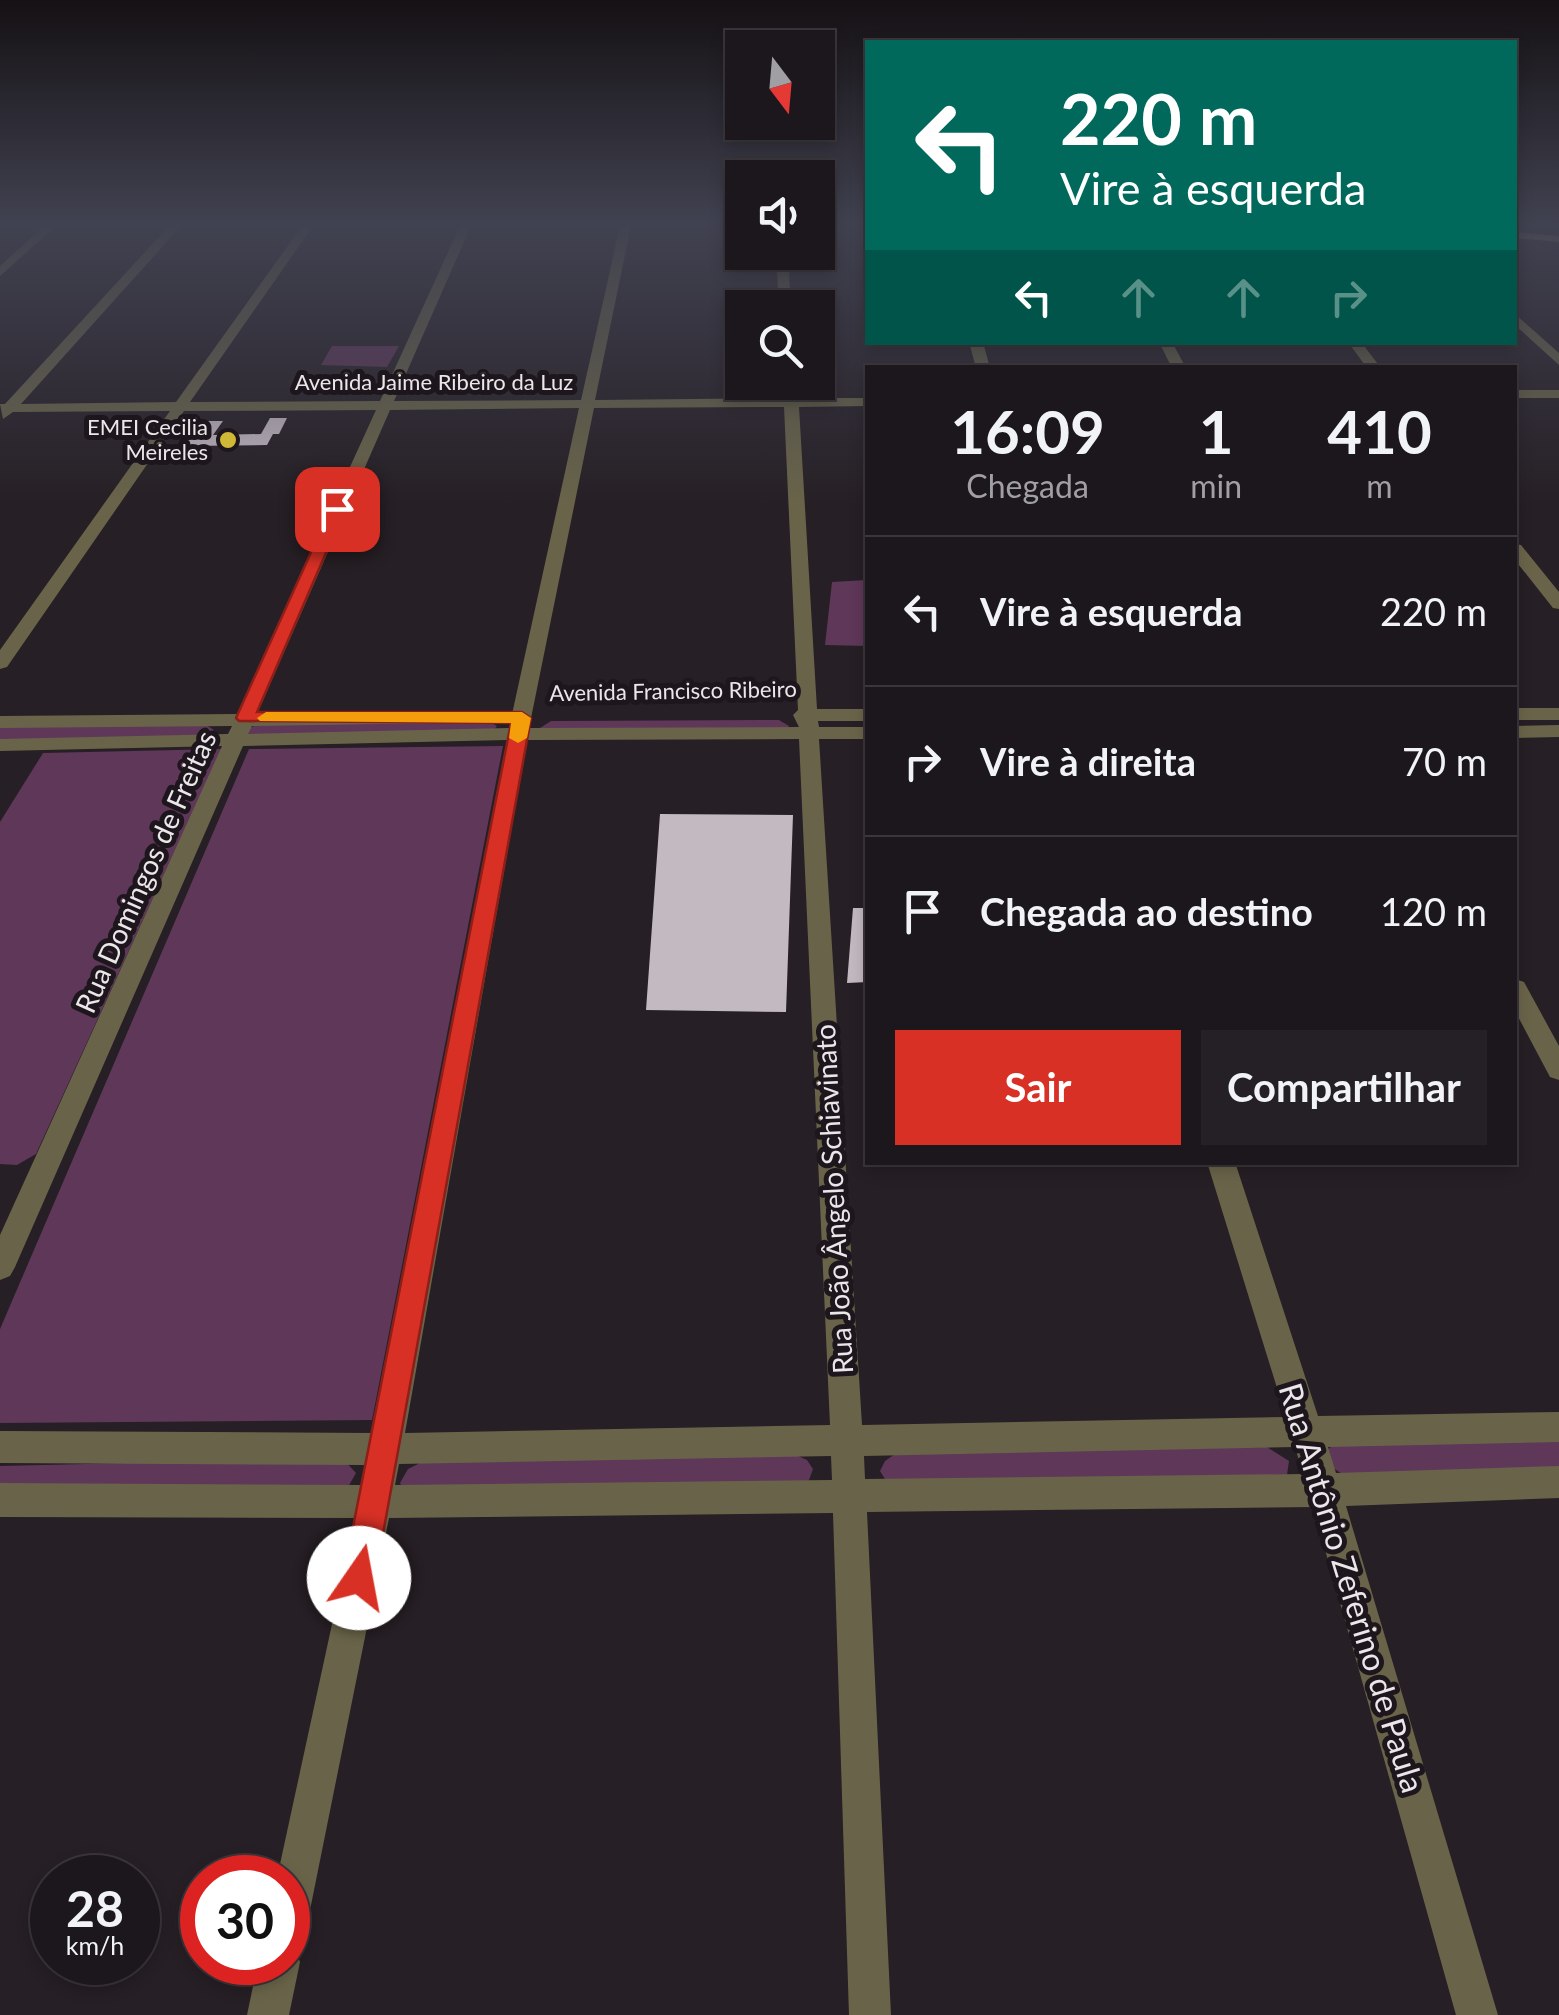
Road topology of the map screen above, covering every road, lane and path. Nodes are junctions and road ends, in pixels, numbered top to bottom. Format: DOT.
graph roads {
  1 [pos="88,320"];
  2 [pos="241,320"];
  3 [pos="422,320"];
  4 [pos="605,320"];
  5 [pos="1517,320"];
  6 [pos="1356,345"];
  7 [pos="1559,361"];
  8 [pos="1372,365"];
  9 [pos="1517,394"];
  10 [pos="1559,394"];
  11 [pos="791,402"];
  12 [pos="865,402"];
  13 [pos="588,403"];
  14 [pos="383,405"];
  15 [pos="1517,405"];
  16 [pos="1559,405"];
  17 [pos="180,406"];
  18 [pos="3,412"];
  19 [pos="1517,552"];
  20 [pos="1559,604"];
  21 [pos="0,663"];
  22 [pos="1517,714"];
  23 [pos="1559,714"];
  24 [pos="865,715"];
  25 [pos="245,718"];
  26 [pos="86,720"];
  27 [pos="0,722"];
  28 [pos="810,724"];
  29 [pos="520,726"];
  30 [pos="1559,731"];
  31 [pos="1517,732"];
  32 [pos="865,733"];
  33 [pos="236,740"];
  34 [pos="74,744"];
  35 [pos="0,745"];
  36 [pos="1517,992"];
  37 [pos="1559,1070"];
  38 [pos="1222,1165"];
  39 [pos="0,1267"];
  40 [pos="1559,1427"];
  41 [pos="1305,1434"];
  42 [pos="847,1442"];
  43 [pos="0,1448"];
  44 [pos="386,1449"];
  45 [pos="1559,1482"];
  46 [pos="1325,1490"];
  47 [pos="848,1494"];
  48 [pos="0,1500"];
  49 [pos="374,1502"];
  50 [pos="301,1855"];
  51 [pos="274,1985"];
  52 [pos="268,2015"];
  53 [pos="870,2015"];
  54 [pos="1478,2015"];
  1 -- 18 [label="street"];
  2 -- 17 [label="street"];
  3 -- 14 [label="street, Rua Domingos de Freitas"];
  4 -- 13 [label="street"];
  5 -- 7 [label="street"];
  6 -- 8 [label="street"];
  9 -- 10 [label="street"];
  11 -- 12 [label="street, Avenida Jaime Ribeiro da Luz"];
  11 -- 13 [label="street, Avenida Jaime Ribeiro da Luz"];
  11 -- 28 [label="street, Rua João Ângelo Schiavinato"];
  13 -- 14 [label="street, Avenida Jaime Ribeiro da Luz"];
  13 -- 29 [label="street"];
  14 -- 17 [label="street, Avenida Jaime Ribeiro da Luz"];
  14 -- 25 [label="street, Rua Domingos de Freitas"];
  15 -- 16 [label="street"];
  17 -- 18 [label="street, Avenida Jaime Ribeiro da Luz"];
  17 -- 21 [label="street"];
  19 -- 20 [label="street"];
  22 -- 23 [label="street"];
  24 -- 28 [label="street, Avenida Francisco Ribeiro"];
  25 -- 26 [label="street, Avenida Francisco Ribeiro"];
  25 -- 29 [label="street, Avenida Francisco Ribeiro"];
  25 -- 33 [label="street, Rua Domingos de Freitas"];
  26 -- 27 [label="street, Avenida Francisco Ribeiro"];
  26 -- 34 [label="street"];
  28 -- 29 [label="street, Avenida Francisco Ribeiro"];
  28 -- 32 [label="street, Avenida Francisco Ribeiro"];
  28 -- 42 [label="street, Rua João Ângelo Schiavinato"];
  29 -- 33 [label="street, Avenida Francisco Ribeiro"];
  29 -- 44 [label="street"];
  30 -- 31 [label="street"];
  33 -- 34 [label="street, Avenida Francisco Ribeiro"];
  33 -- 39 [label="street, Rua Domingos de Freitas"];
  34 -- 35 [label="street, Avenida Francisco Ribeiro"];
  36 -- 37 [label="street"];
  38 -- 41 [label="street, Rua Antônio Zeferino de Paula"];
  40 -- 41 [label="street"];
  41 -- 42 [label="street"];
  41 -- 46 [label="street, Rua Antônio Zeferino de Paula"];
  42 -- 44 [label="street"];
  42 -- 47 [label="street, Rua João Ângelo Schiavinato"];
  43 -- 44 [label="street"];
  44 -- 49 [label="street"];
  45 -- 46 [label="street"];
  46 -- 47 [label="street"];
  46 -- 54 [label="street, Rua Antônio Zeferino de Paula"];
  47 -- 49 [label="street"];
  47 -- 53 [label="street, Rua João Ângelo Schiavinato"];
  48 -- 49 [label="street"];
  49 -- 50 [label="street"];
  51 -- 52 [label="street"];
}
